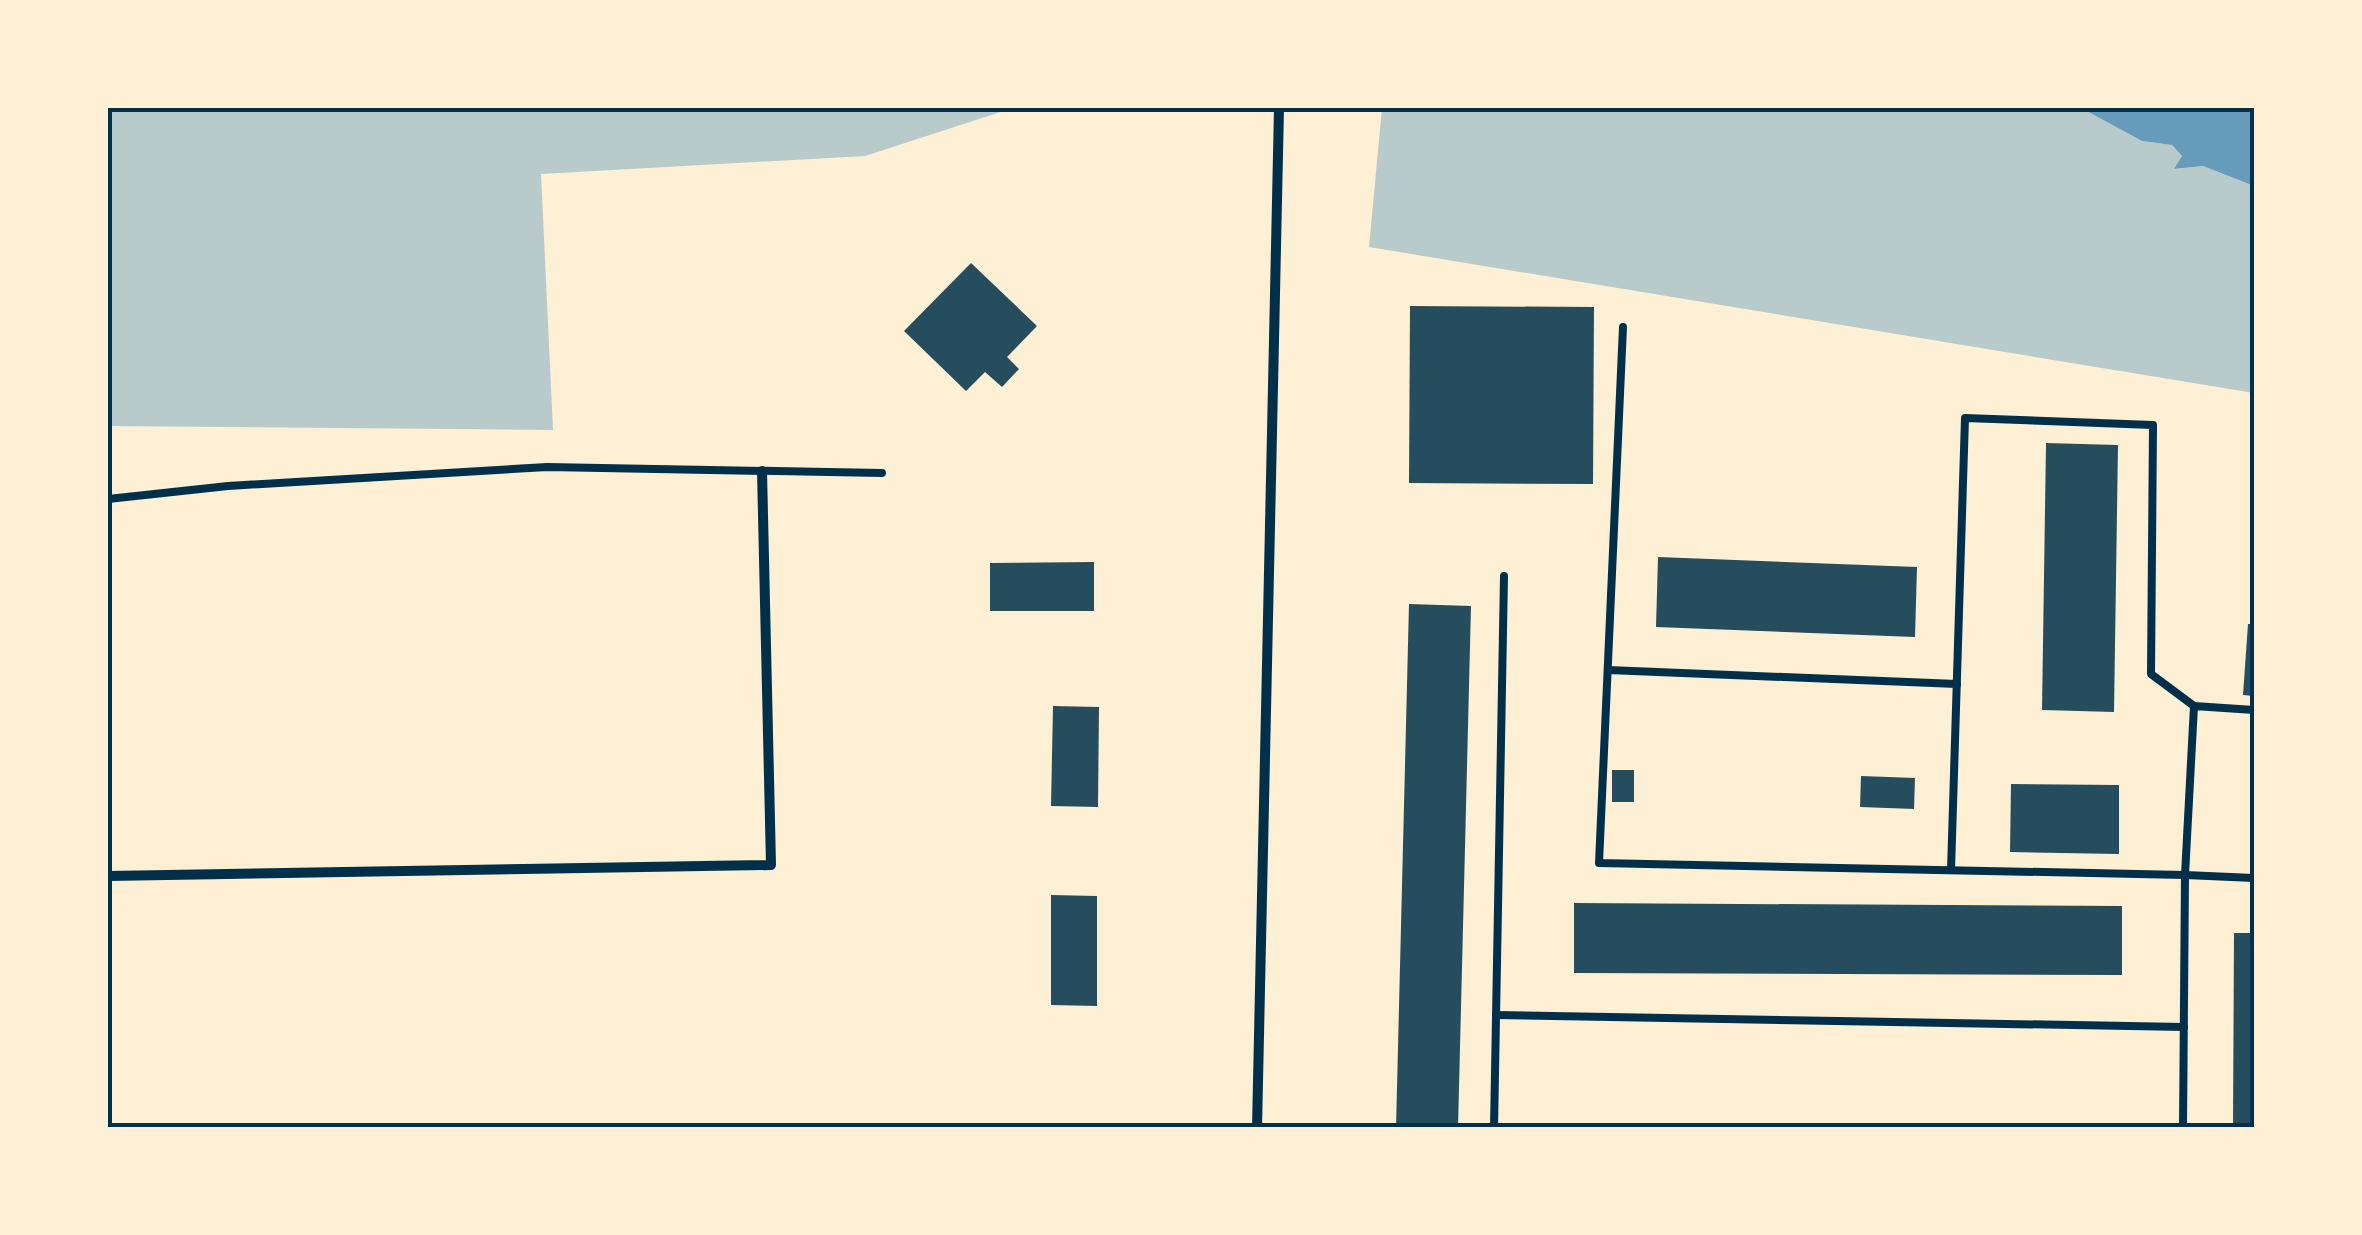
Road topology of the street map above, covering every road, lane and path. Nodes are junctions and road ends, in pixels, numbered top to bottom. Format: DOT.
graph roads {
  1 [pos="1279,108"];
  2 [pos="1623,327"];
  3 [pos="762,471"];
  4 [pos="882,473"];
  5 [pos="108,499"];
  6 [pos="1504,576"];
  7 [pos="1608,670"];
  8 [pos="1957,684"];
  9 [pos="2194,706"];
  10 [pos="2254,710"];
  11 [pos="1951,870"];
  12 [pos="2186,874"];
  13 [pos="108,876"];
  14 [pos="2254,878"];
  15 [pos="1496,1015"];
  16 [pos="2184,1027"];
  17 [pos="1256,1128"];
  18 [pos="1494,1128"];
  19 [pos="2183,1128"];
  1 -- 17 [label="street"];
  2 -- 7 [label="lane"];
  3 -- 4 [label="lane"];
  3 -- 5 [label="lane"];
  3 -- 13 [label="street"];
  6 -- 15 [label="lane"];
  7 -- 8 [label="lane"];
  7 -- 11 [label="lane"];
  8 -- 9 [label="lane"];
  8 -- 11 [label="lane"];
  9 -- 10 [label="lane"];
  9 -- 12 [label="lane"];
  11 -- 12 [label="lane"];
  12 -- 14 [label="lane"];
  12 -- 16 [label="lane"];
  15 -- 16 [label="lane"];
  15 -- 18 [label="lane"];
  16 -- 19 [label="lane"];
}
